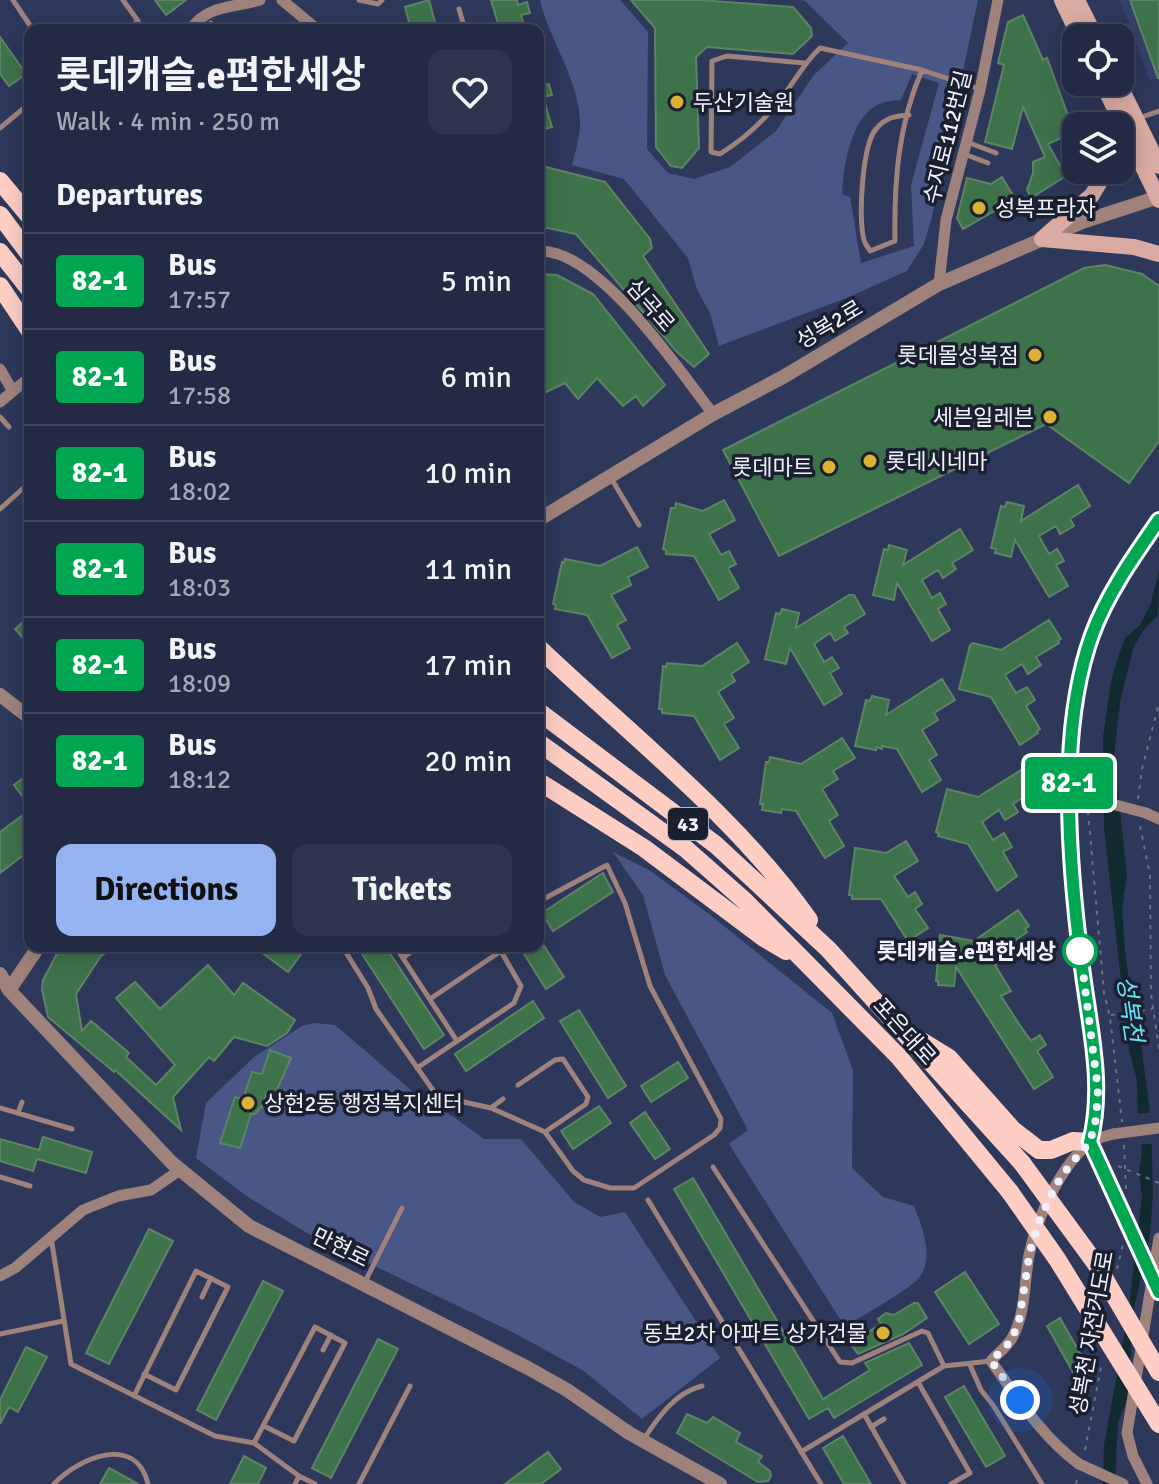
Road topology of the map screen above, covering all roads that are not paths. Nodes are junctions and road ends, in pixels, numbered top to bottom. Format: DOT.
graph roads {
  1 [pos="13,0"];
  2 [pos="123,0"];
  3 [pos="260,0"];
  4 [pos="282,0"];
  5 [pos="359,0"];
  6 [pos="382,0"];
  7 [pos="998,0"];
  8 [pos="1090,0"];
  9 [pos="1066,4"];
  10 [pos="459,9"];
  11 [pos="29,24"];
  12 [pos="134,24"];
  13 [pos="194,24"];
  14 [pos="311,24"];
  15 [pos="463,24"];
  16 [pos="1074,24"];
  17 [pos="1084,24"];
  18 [pos="1094,24"];
  19 [pos="804,63"];
  20 [pos="922,70"];
  21 [pos="980,90"];
  22 [pos="1124,96"];
  23 [pos="24,108"];
  24 [pos="1159,111"];
  25 [pos="909,115"];
  26 [pos="1135,120"];
  27 [pos="0,128"];
  28 [pos="964,147"];
  29 [pos="1134,151"];
  30 [pos="996,153"];
  31 [pos="988,163"];
  32 [pos="1159,166"];
  33 [pos="0,181"];
  34 [pos="1099,184"];
  35 [pos="1159,198"];
  36 [pos="24,210"];
  37 [pos="0,215"];
  38 [pos="1042,239"];
  39 [pos="24,247"];
  40 [pos="0,252"];
  41 [pos="544,252"];
  42 [pos="1159,254"];
  43 [pos="24,282"];
  44 [pos="939,284"];
  45 [pos="0,286"];
  46 [pos="24,321"];
  47 [pos="0,369"];
  48 [pos="24,381"];
  49 [pos="12,390"];
  50 [pos="0,402"];
  51 [pos="713,414"];
  52 [pos="0,417"];
  53 [pos="9,427"];
  54 [pos="611,478"];
  55 [pos="24,487"];
  56 [pos="0,509"];
  57 [pos="544,517"];
  58 [pos="1159,520"];
  59 [pos="639,525"];
  60 [pos="544,653"];
  61 [pos="0,695"];
  62 [pos="24,713"];
  63 [pos="544,716"];
  64 [pos="544,746"];
  65 [pos="544,785"];
  66 [pos="1067,796"];
  67 [pos="1159,819"];
  68 [pos="544,899"];
  69 [pos="828,949"];
  70 [pos="35,952"];
  71 [pos="346,952"];
  72 [pos="399,952"];
  73 [pos="411,952"];
  74 [pos="495,952"];
  75 [pos="501,952"];
  76 [pos="403,958"];
  77 [pos="808,964"];
  78 [pos="0,974"];
  79 [pos="4,994"];
  80 [pos="430,999"];
  81 [pos="905,1030"];
  82 [pos="457,1041"];
  83 [pos="417,1068"];
  84 [pos="518,1085"];
  85 [pos="503,1099"];
  86 [pos="22,1102"];
  87 [pos="0,1108"];
  88 [pos="491,1108"];
  89 [pos="18,1113"];
  90 [pos="1159,1128"];
  91 [pos="72,1129"];
  92 [pos="545,1132"];
  93 [pos="1090,1142"];
  94 [pos="713,1167"];
  95 [pos="180,1170"];
  96 [pos="0,1177"];
  97 [pos="30,1186"];
  98 [pos="648,1200"];
  99 [pos="402,1208"];
  100 [pos="51,1236"];
  101 [pos="1159,1238"];
  102 [pos="0,1276"];
  103 [pos="211,1278"];
  104 [pos="365,1283"];
  105 [pos="1159,1292"];
  106 [pos="202,1297"];
  107 [pos="63,1321"];
  108 [pos="0,1334"];
  109 [pos="331,1335"];
  110 [pos="323,1350"];
  111 [pos="991,1361"];
  112 [pos="970,1365"];
  113 [pos="944,1366"];
  114 [pos="1159,1372"];
  115 [pos="144,1374"];
  116 [pos="918,1382"];
  117 [pos="410,1386"];
  118 [pos="702,1386"];
  119 [pos="134,1396"];
  120 [pos="864,1414"];
  121 [pos="884,1419"];
  122 [pos="1159,1424"];
  123 [pos="264,1426"];
  124 [pos="871,1427"];
  125 [pos="643,1441"];
  126 [pos="254,1443"];
  127 [pos="801,1452"];
  128 [pos="299,1476"];
  129 [pos="54,1484"];
  130 [pos="148,1484"];
  131 [pos="295,1484"];
  132 [pos="315,1484"];
  133 [pos="359,1484"];
  134 [pos="720,1484"];
  135 [pos="821,1484"];
  136 [pos="904,1484"];
  137 [pos="951,1484"];
  138 [pos="1042,1484"];
  139 [pos="1123,1484"];
  140 [pos="1147,1484"];
  1 -- 11 [label="lane"];
  2 -- 12 [label="lane"];
  3 -- 13 [label="street"];
  4 -- 14 [label="street"];
  5 -- 6 [label="lane"];
  7 -- 21 [label="street, 수지로112번길"];
  8 -- 18 [label="main road"];
  9 -- 16 [label="main road"];
  9 -- 17 [label="main road"];
  10 -- 15 [label="lane"];
  19 -- 19 [label="lane"];
  19 -- 20 [label="lane"];
  20 -- 21 [label="lane"];
  20 -- 25 [label="lane"];
  21 -- 28 [label="street, 수지로112번길"];
  22 -- 26 [label="main road"];
  23 -- 27 [label="lane"];
  24 -- 26 [label="lane"];
  25 -- 25 [label="lane"];
  26 -- 32 [label="main road"];
  28 -- 30 [label="lane"];
  28 -- 31 [label="lane"];
  28 -- 44 [label="street, 수지로112번길"];
  29 -- 35 [label="main road"];
  33 -- 36 [label="main road"];
  34 -- 38 [label="main road"];
  35 -- 38 [label="street, 성복2로"];
  37 -- 39 [label="main road"];
  38 -- 42 [label="main road"];
  38 -- 44 [label="street, 성복2로"];
  40 -- 43 [label="main road"];
  41 -- 51 [label="street, 심곡로"];
  44 -- 51 [label="street, 성복2로"];
  45 -- 46 [label="main road"];
  47 -- 49 [label="street"];
  48 -- 49 [label="street"];
  49 -- 50 [label="street"];
  51 -- 54 [label="street, 성복2로"];
  52 -- 53 [label="lane"];
  54 -- 57 [label="street, 성복2로"];
  54 -- 59 [label="lane"];
  55 -- 56 [label="lane"];
  58 -- 66 [label="street"];
  60 -- 69 [label="main road"];
  61 -- 62 [label="street"];
  63 -- 69 [label="main road, 포은대로 / 43"];
  64 -- 77 [label="main road, 포은대로 / 43"];
  65 -- 77 [label="main road"];
  66 -- 67 [label="street, bridge"];
  66 -- 93 [label="street"];
  68 -- 92 [label="lane"];
  69 -- 81 [label="main road, 포은대로 / 43"];
  70 -- 79 [label="street"];
  71 -- 83 [label="lane"];
  72 -- 76 [label="lane"];
  73 -- 76 [label="lane"];
  74 -- 80 [label="lane"];
  75 -- 82 [label="lane"];
  76 -- 80 [label="lane"];
  77 -- 122 [label="main road, 포은대로 / 43, bridge"];
  78 -- 79 [label="street, 만현로"];
  79 -- 95 [label="street, 만현로"];
  80 -- 82 [label="lane"];
  81 -- 93 [label="main road"];
  81 -- 114 [label="main road, 포은대로 / 43, bridge"];
  82 -- 83 [label="lane"];
  83 -- 88 [label="lane"];
  84 -- 92 [label="lane"];
  85 -- 88 [label="lane"];
  86 -- 89 [label="lane"];
  87 -- 89 [label="lane"];
  88 -- 92 [label="lane"];
  89 -- 91 [label="lane"];
  90 -- 93 [label="street, bridge"];
  93 -- 105 [label="street, bridge"];
  93 -- 111 [label="street"];
  94 -- 113 [label="lane"];
  95 -- 100 [label="street"];
  95 -- 104 [label="street, 만현로"];
  96 -- 97 [label="lane"];
  98 -- 127 [label="lane"];
  99 -- 104 [label="lane"];
  100 -- 102 [label="street"];
  100 -- 107 [label="lane"];
  101 -- 140 [label="street"];
  103 -- 106 [label="lane"];
  103 -- 115 [label="lane"];
  103 -- 115 [label="lane"];
  104 -- 125 [label="street, 만현로"];
  107 -- 108 [label="lane"];
  107 -- 119 [label="lane"];
  109 -- 110 [label="lane"];
  109 -- 123 [label="lane"];
  109 -- 123 [label="lane"];
  111 -- 112 [label="lane"];
  111 -- 139 [label="street, bridge"];
  112 -- 113 [label="lane"];
  112 -- 138 [label="lane"];
  113 -- 116 [label="lane"];
  115 -- 119 [label="lane"];
  116 -- 120 [label="lane"];
  116 -- 137 [label="lane"];
  117 -- 133 [label="lane"];
  118 -- 125 [label="lane"];
  119 -- 126 [label="lane"];
  120 -- 124 [label="lane"];
  120 -- 127 [label="lane"];
  121 -- 124 [label="lane"];
  123 -- 126 [label="lane"];
  124 -- 136 [label="lane"];
  125 -- 134 [label="street, 만현로"];
  126 -- 128 [label="lane"];
  127 -- 135 [label="lane"];
  128 -- 131 [label="lane"];
  128 -- 132 [label="lane"];
  129 -- 130 [label="lane"];
}
